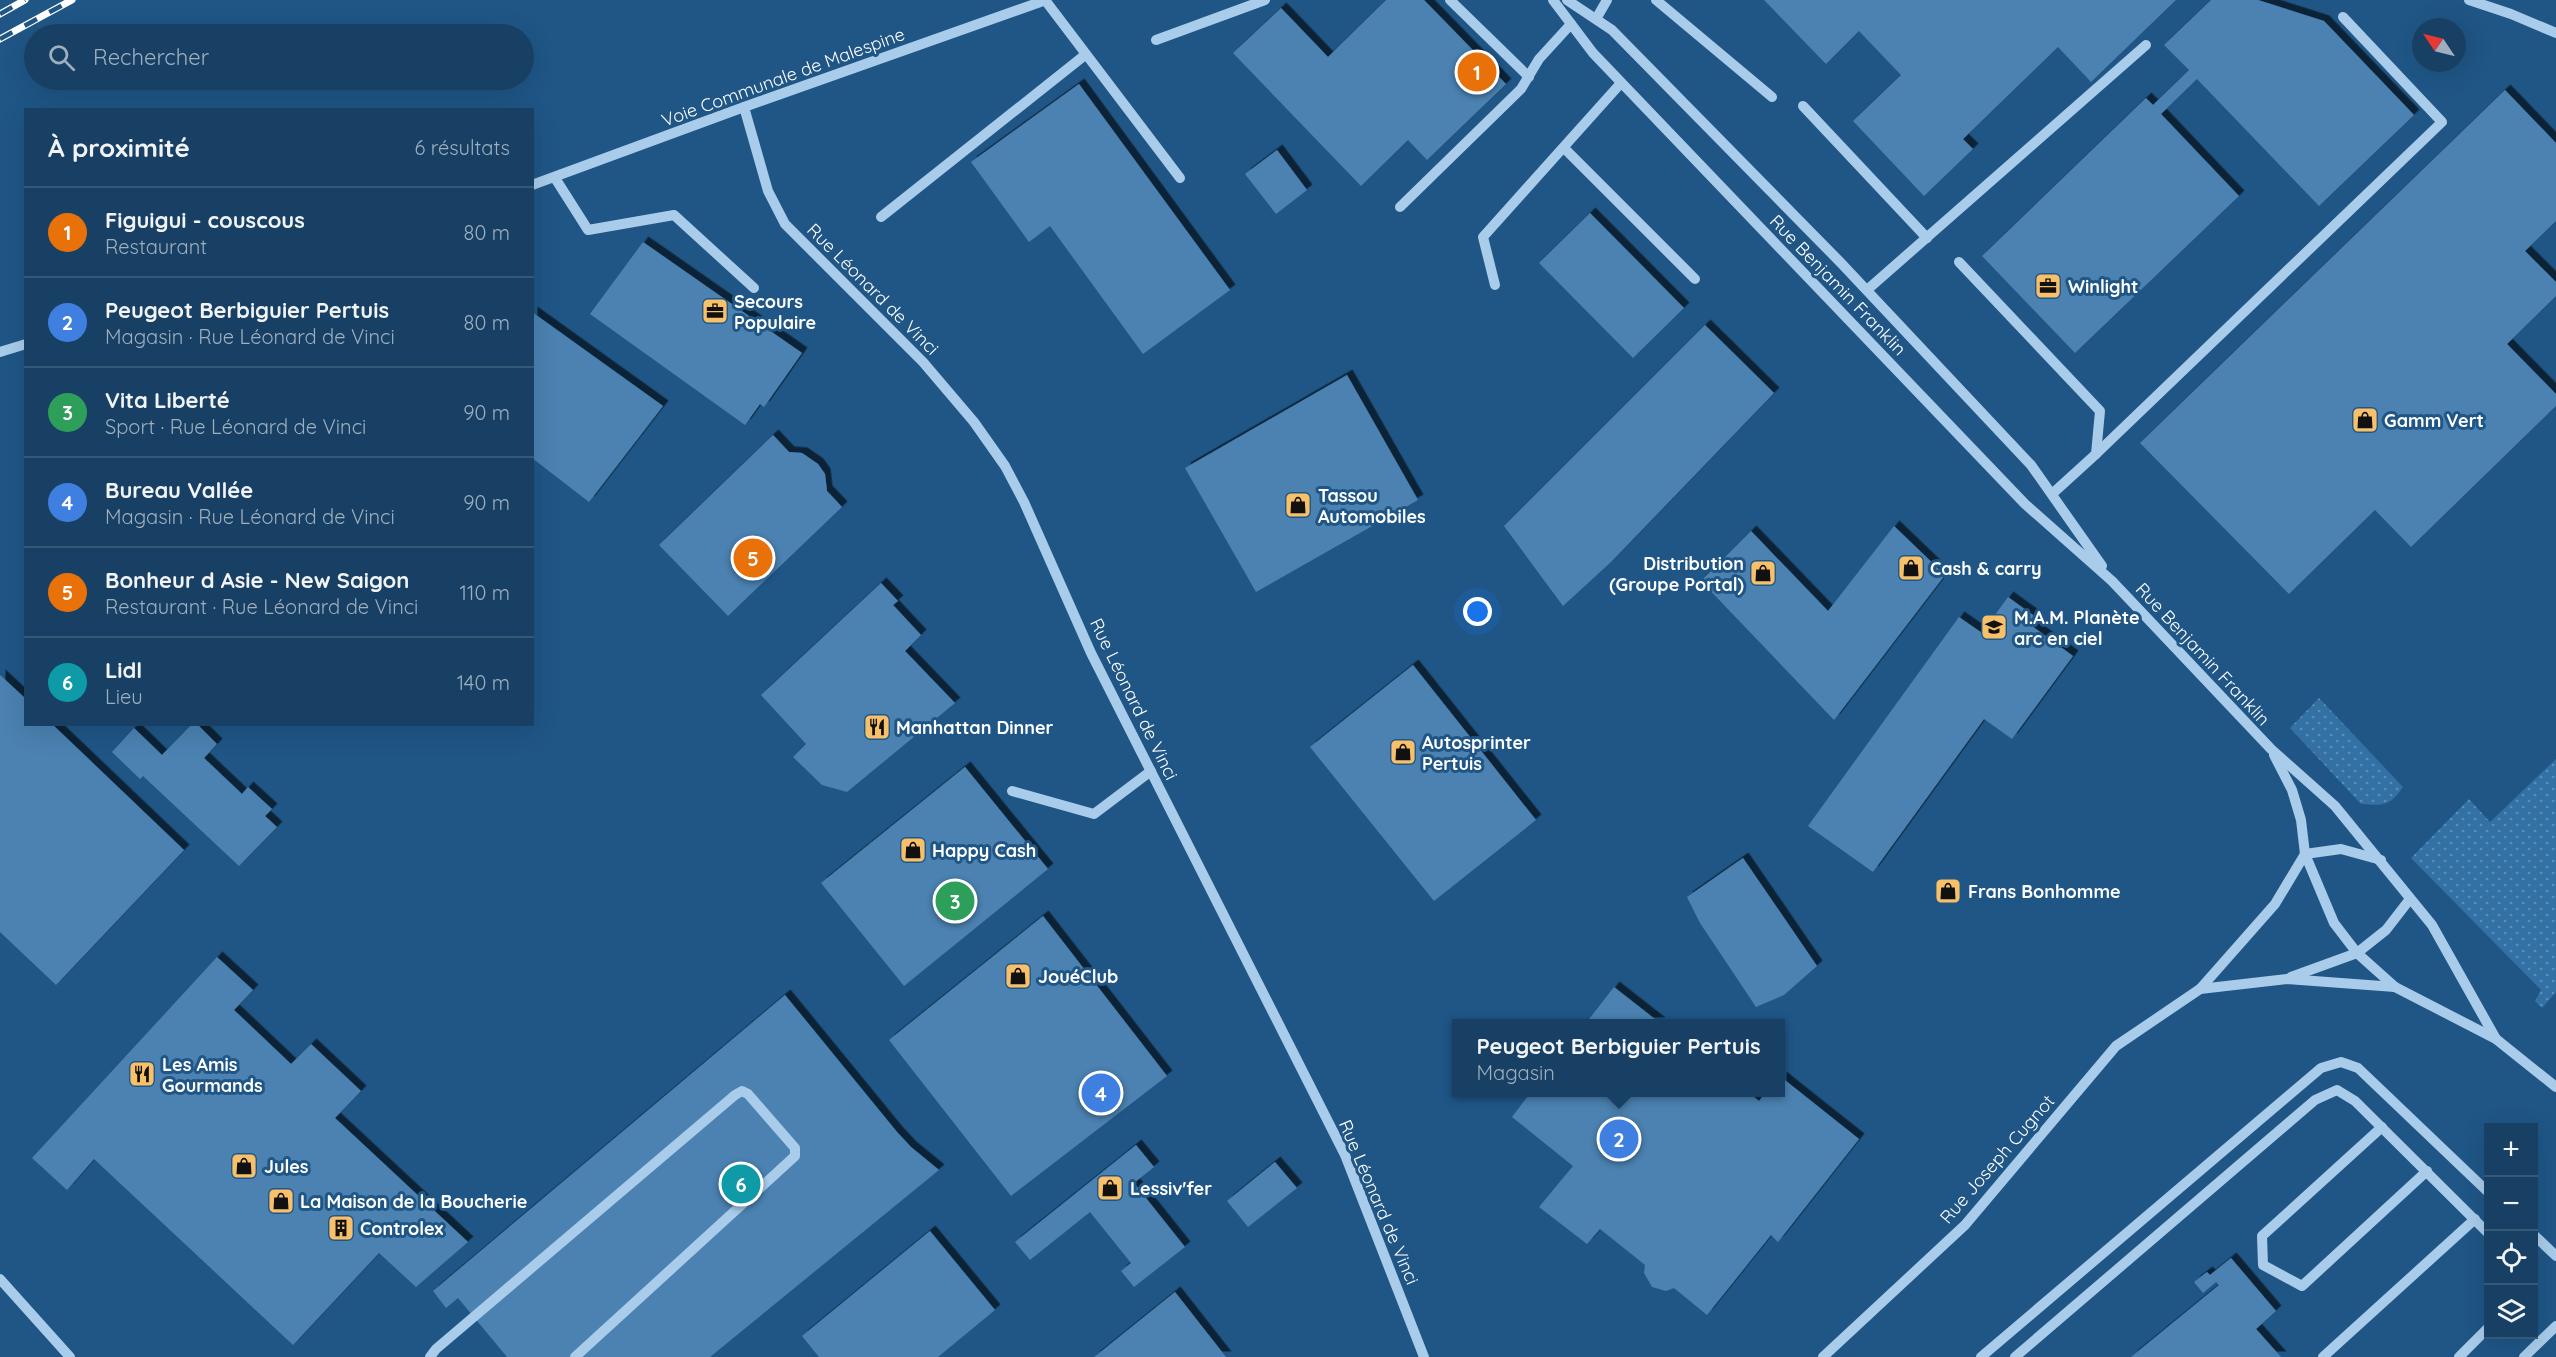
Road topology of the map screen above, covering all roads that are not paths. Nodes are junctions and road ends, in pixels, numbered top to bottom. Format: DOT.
graph roads {
  1 [pos="1045,0"];
  2 [pos="1265,0"];
  3 [pos="1450,0"];
  4 [pos="1553,0"];
  5 [pos="1566,0"];
  6 [pos="1607,0"];
  7 [pos="1656,0"];
  8 [pos="2469,0"];
  9 [pos="2343,17"];
  10 [pos="1596,19"];
  11 [pos="1571,24"];
  12 [pos="2556,33"];
  13 [pos="1156,40"];
  14 [pos="2146,45"];
  15 [pos="1085,55"];
  16 [pos="1529,77"];
  17 [pos="1621,83"];
  18 [pos="1772,97"];
  19 [pos="1803,106"];
  20 [pos="744,107"];
  21 [pos="1564,148"];
  22 [pos="555,178"];
  23 [pos="1180,178"];
  24 [pos="534,184"];
  25 [pos="1401,207"];
  26 [pos="882,217"];
  27 [pos="1927,238"];
  28 [pos="1959,262"];
  29 [pos="1695,279"];
  30 [pos="1495,285"];
  31 [pos="754,288"];
  32 [pos="1867,291"];
  33 [pos="24,345"];
  34 [pos="0,352"];
  35 [pos="2096,454"];
  36 [pos="2052,494"];
  37 [pos="2112,581"];
  38 [pos="2271,749"];
  39 [pos="1151,771"];
  40 [pos="1012,791"];
  41 [pos="2305,854"];
  42 [pos="2381,860"];
  43 [pos="2410,899"];
  44 [pos="2357,953"];
  45 [pos="2288,979"];
  46 [pos="2395,987"];
  47 [pos="2200,988"];
  48 [pos="2496,1039"];
  49 [pos="2556,1088"];
  50 [pos="2382,1127"];
  51 [pos="2427,1171"];
  52 [pos="2484,1188"];
  53 [pos="2475,1219"];
  54 [pos="2486,1231"];
  55 [pos="2538,1238"];
  56 [pos="2556,1256"];
  57 [pos="0,1279"];
  58 [pos="2556,1326"];
  59 [pos="2484,1332"];
  60 [pos="70,1357"];
  61 [pos="430,1357"];
  62 [pos="575,1357"];
  63 [pos="1424,1357"];
  64 [pos="1823,1357"];
  65 [pos="1981,1357"];
  66 [pos="2015,1357"];
  67 [pos="2323,1357"];
  68 [pos="2459,1357"];
  69 [pos="2524,1357"];
  1 -- 15 [label="street"];
  1 -- 20 [label="street, Voie Communale de Malespine"];
  2 -- 13 [label="street"];
  3 -- 16 [label="street"];
  4 -- 11 [label="street, Rue Benjamin Franklin"];
  5 -- 10 [label="street, Rue Benjamin Franklin"];
  6 -- 10 [label="street"];
  7 -- 18 [label="street"];
  8 -- 12 [label="street"];
  9 -- 35 [label="street"];
  10 -- 32 [label="street, Rue Benjamin Franklin"];
  11 -- 16 [label="street"];
  11 -- 17 [label="street, Rue Benjamin Franklin"];
  14 -- 27 [label="street"];
  15 -- 23 [label="street"];
  15 -- 26 [label="street"];
  16 -- 25 [label="street"];
  17 -- 21 [label="street"];
  17 -- 37 [label="street, Rue Benjamin Franklin"];
  19 -- 27 [label="street"];
  20 -- 22 [label="street, Voie Communale de Malespine"];
  20 -- 39 [label="street, Rue Léonard de Vinci"];
  21 -- 29 [label="street"];
  21 -- 30 [label="street"];
  22 -- 24 [label="street, Voie Communale de Malespine"];
  22 -- 31 [label="street"];
  27 -- 32 [label="street"];
  28 -- 35 [label="street"];
  32 -- 36 [label="street, Rue Benjamin Franklin"];
  33 -- 34 [label="street"];
  35 -- 36 [label="street"];
  36 -- 37 [label="street, Rue Benjamin Franklin"];
  37 -- 38 [label="street, Rue Benjamin Franklin"];
  38 -- 41 [label="street"];
  38 -- 42 [label="street"];
  39 -- 40 [label="street"];
  39 -- 63 [label="street, Rue Léonard de Vinci"];
  41 -- 42 [label="street"];
  41 -- 44 [label="street"];
  41 -- 47 [label="street, Rue Joseph Cugnot"];
  42 -- 43 [label="street"];
  43 -- 44 [label="street, Rue Joseph Cugnot"];
  43 -- 48 [label="street"];
  44 -- 45 [label="street, Rue Joseph Cugnot"];
  44 -- 46 [label="street"];
  45 -- 46 [label="street, Rue Joseph Cugnot"];
  45 -- 47 [label="street, Rue Joseph Cugnot"];
  46 -- 48 [label="street"];
  47 -- 64 [label="street, Rue Joseph Cugnot"];
  48 -- 49 [label="street"];
  50 -- 51 [label="street"];
  50 -- 51 [label="street"];
  50 -- 66 [label="street"];
  51 -- 53 [label="street"];
  52 -- 65 [label="street"];
  53 -- 54 [label="street"];
  53 -- 67 [label="street"];
  55 -- 56 [label="street"];
  57 -- 60 [label="street"];
  58 -- 69 [label="street"];
  59 -- 68 [label="street"];
  61 -- 62 [label="street"];
}
